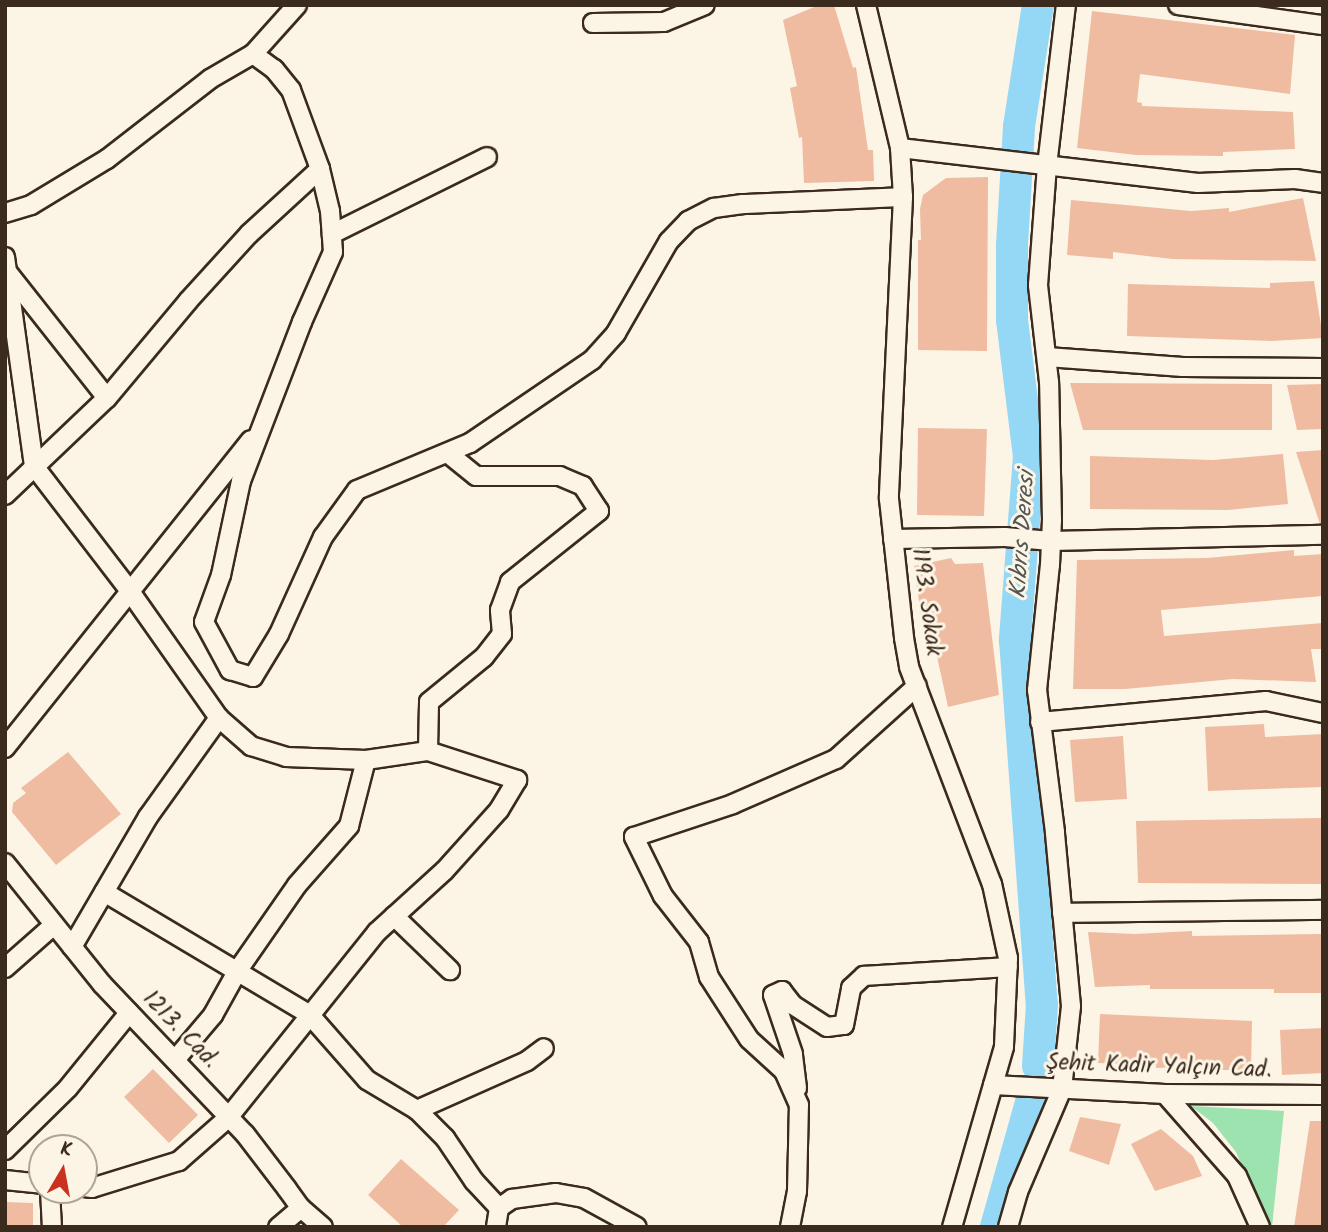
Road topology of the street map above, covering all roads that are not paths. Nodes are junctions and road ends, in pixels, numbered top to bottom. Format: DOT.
graph roads {
  1 [pos="297,5"];
  2 [pos="705,5"];
  3 [pos="866,5"];
  4 [pos="1066,5"];
  5 [pos="1178,5"];
  6 [pos="593,23"];
  7 [pos="1323,25"];
  8 [pos="253,54"];
  9 [pos="900,148"];
  10 [pos="487,157"];
  11 [pos="1047,166"];
  12 [pos="320,169"];
  13 [pos="1323,183"];
  14 [pos="903,197"];
  15 [pos="5,213"];
  16 [pos="332,234"];
  17 [pos="7,265"];
  18 [pos="11,351"];
  19 [pos="1047,357"];
  20 [pos="1323,369"];
  21 [pos="107,398"];
  22 [pos="262,426"];
  23 [pos="449,454"];
  24 [pos="34,466"];
  25 [pos="5,495"];
  26 [pos="1323,535"];
  27 [pos="893,539"];
  28 [pos="1049,541"];
  29 [pos="129,590"];
  30 [pos="917,686"];
  31 [pos="1323,713"];
  32 [pos="219,718"];
  33 [pos="1040,722"];
  34 [pos="5,748"];
  35 [pos="428,751"];
  36 [pos="366,760"];
  37 [pos="5,863"];
  38 [pos="104,892"];
  39 [pos="1323,910"];
  40 [pos="1062,913"];
  41 [pos="394,916"];
  42 [pos="54,925"];
  43 [pos="72,947"];
  44 [pos="1008,967"];
  45 [pos="5,968"];
  46 [pos="239,970"];
  47 [pos="450,970"];
  48 [pos="130,1013"];
  49 [pos="309,1014"];
  50 [pos="544,1048"];
  51 [pos="175,1060"];
  52 [pos="993,1085"];
  53 [pos="1062,1089"];
  54 [pos="1165,1094"];
  55 [pos="1323,1095"];
  56 [pos="799,1105"];
  57 [pos="417,1110"];
  58 [pos="229,1117"];
  59 [pos="5,1150"];
  60 [pos="5,1180"];
  61 [pos="28,1182"];
  62 [pos="98,1186"];
  63 [pos="51,1204"];
  64 [pos="301,1208"];
  65 [pos="499,1208"];
  66 [pos="52,1227"];
  67 [pos="278,1227"];
  68 [pos="323,1227"];
  69 [pos="496,1227"];
  70 [pos="637,1227"];
  71 [pos="790,1227"];
  72 [pos="952,1227"];
  73 [pos="1008,1227"];
  74 [pos="1260,1227"];
  1 -- 8 [label="street"];
  2 -- 6 [label="street"];
  3 -- 9 [label="street, 1193. Sokak"];
  4 -- 11 [label="street"];
  5 -- 7 [label="street"];
  8 -- 12 [label="street"];
  8 -- 15 [label="street"];
  9 -- 11 [label="street"];
  9 -- 14 [label="street, 1193. Sokak"];
  10 -- 16 [label="street"];
  11 -- 13 [label="street"];
  11 -- 19 [label="street"];
  12 -- 16 [label="street"];
  12 -- 21 [label="street"];
  14 -- 23 [label="street"];
  14 -- 27 [label="street, 1193. Sokak"];
  16 -- 22 [label="street"];
  17 -- 18 [label="street"];
  17 -- 21 [label="street"];
  18 -- 24 [label="street"];
  19 -- 20 [label="street"];
  19 -- 28 [label="street"];
  21 -- 24 [label="street"];
  22 -- 23 [label="street"];
  22 -- 29 [label="street"];
  23 -- 35 [label="street"];
  24 -- 25 [label="street"];
  24 -- 29 [label="street"];
  26 -- 28 [label="street"];
  27 -- 28 [label="street"];
  27 -- 30 [label="street, 1193. Sokak"];
  28 -- 33 [label="street"];
  29 -- 32 [label="street"];
  29 -- 34 [label="street"];
  30 -- 44 [label="street, 1193. Sokak"];
  30 -- 56 [label="street"];
  31 -- 33 [label="street"];
  32 -- 36 [label="street"];
  32 -- 38 [label="street"];
  33 -- 40 [label="street"];
  35 -- 36 [label="street"];
  35 -- 41 [label="street"];
  36 -- 46 [label="street"];
  37 -- 42 [label="street, 1213. Cad."];
  38 -- 43 [label="street"];
  38 -- 46 [label="street"];
  39 -- 40 [label="street"];
  40 -- 53 [label="street"];
  41 -- 47 [label="street"];
  41 -- 49 [label="street"];
  42 -- 43 [label="street, 1213. Cad."];
  42 -- 45 [label="street"];
  43 -- 48 [label="street, 1213. Cad."];
  44 -- 52 [label="street, 1193. Sokak"];
  44 -- 56 [label="street"];
  46 -- 49 [label="street"];
  46 -- 51 [label="street"];
  48 -- 51 [label="street, 1213. Cad."];
  48 -- 59 [label="street"];
  49 -- 57 [label="street"];
  49 -- 58 [label="street"];
  50 -- 57 [label="street"];
  51 -- 58 [label="street, 1213. Cad."];
  52 -- 53 [label="street, Şehit Kadir Yalçın Cad."];
  52 -- 72 [label="street, 1193. Sokak"];
  53 -- 54 [label="street, Şehit Kadir Yalçın Cad."];
  53 -- 73 [label="street"];
  54 -- 55 [label="street, Şehit Kadir Yalçın Cad."];
  54 -- 74 [label="street"];
  56 -- 71 [label="street"];
  57 -- 65 [label="street"];
  58 -- 62 [label="street"];
  58 -- 64 [label="street, 1213. Cad."];
  60 -- 61 [label="street"];
  63 -- 66 [label="street"];
  64 -- 67 [label="street"];
  64 -- 68 [label="street, 1213. Cad."];
  65 -- 69 [label="street"];
  65 -- 70 [label="street"];
}
